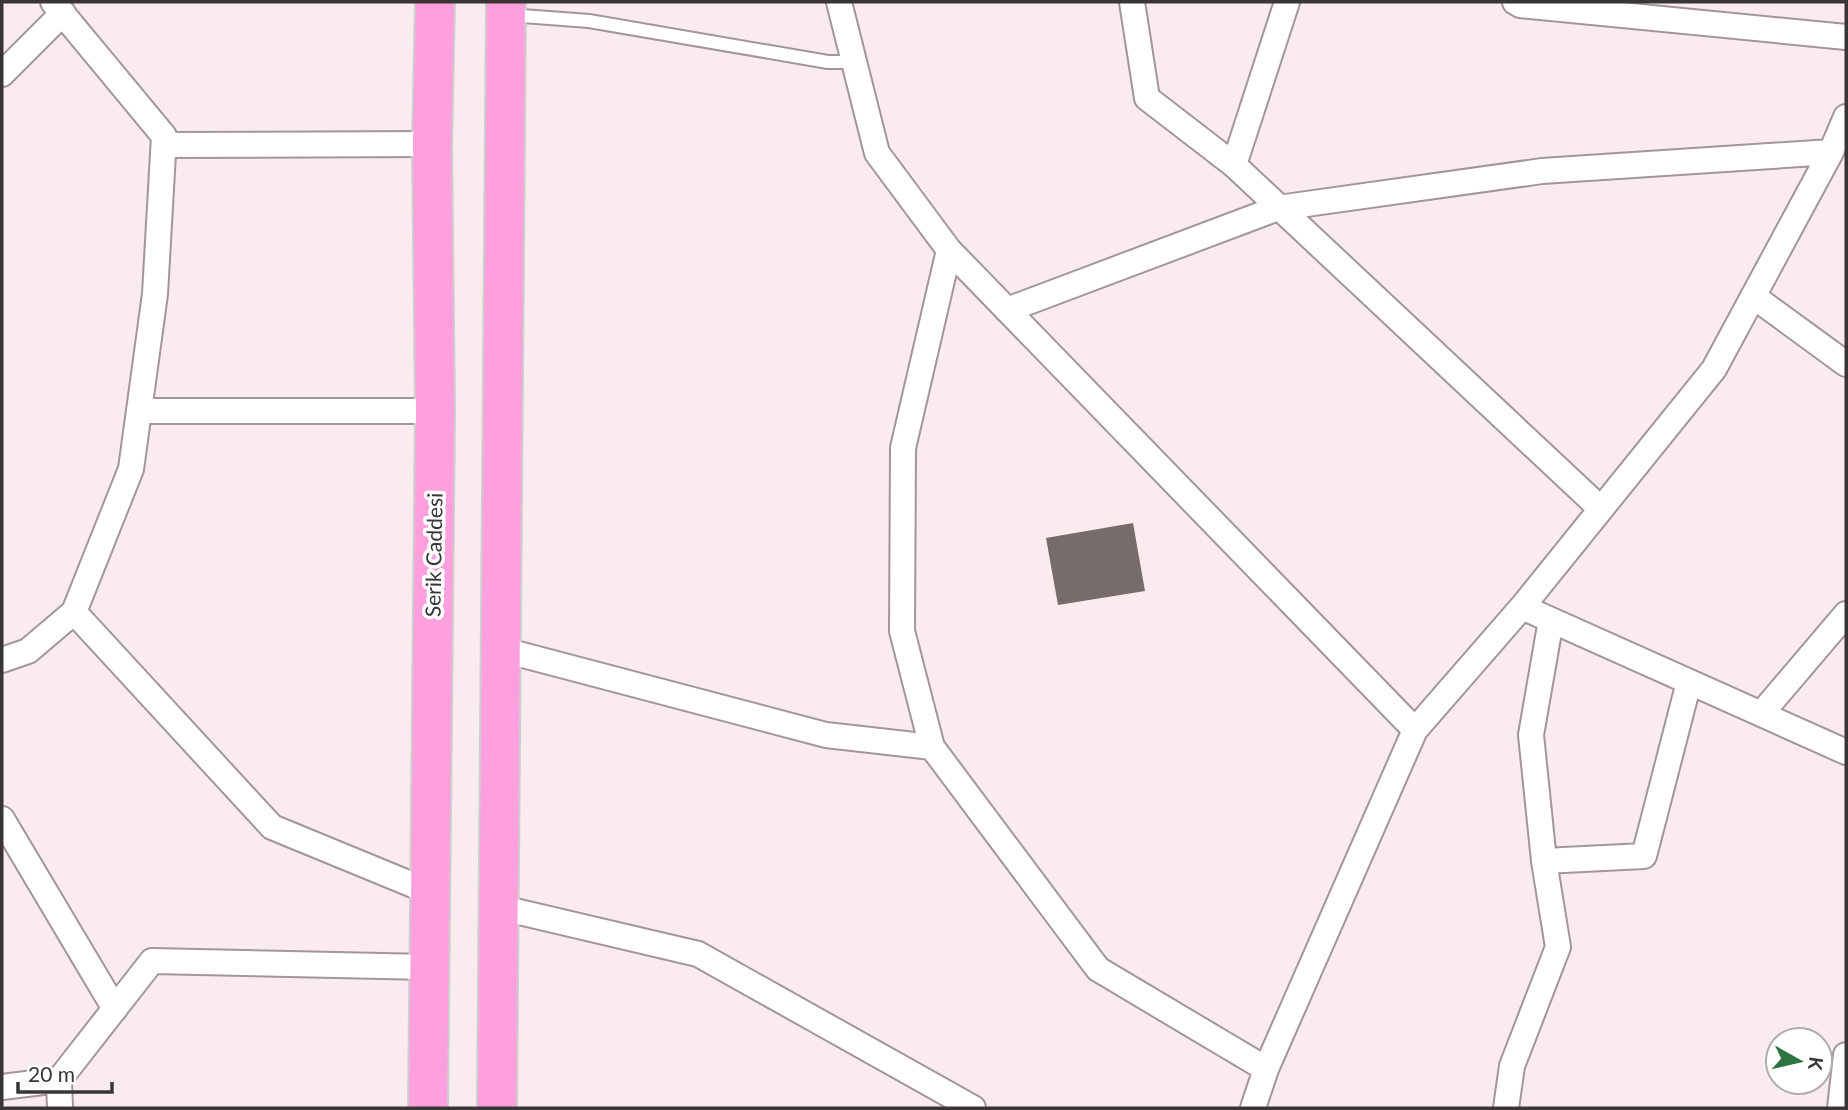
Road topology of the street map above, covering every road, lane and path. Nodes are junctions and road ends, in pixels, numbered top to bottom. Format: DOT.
graph roads {
  1 [pos="435,2"];
  2 [pos="839,2"];
  3 [pos="1132,2"];
  4 [pos="1287,2"];
  5 [pos="1515,2"];
  6 [pos="58,8"];
  7 [pos="505,8"];
  8 [pos="1846,37"];
  9 [pos="855,62"];
  10 [pos="2,74"];
  11 [pos="1846,117"];
  12 [pos="432,144"];
  13 [pos="164,145"];
  14 [pos="1831,152"];
  15 [pos="1234,165"];
  16 [pos="1278,208"];
  17 [pos="949,250"];
  18 [pos="1753,296"];
  19 [pos="1007,310"];
  20 [pos="1846,364"];
  21 [pos="139,411"];
  22 [pos="435,411"];
  23 [pos="1601,509"];
  24 [pos="1522,607"];
  25 [pos="74,612"];
  26 [pos="1846,614"];
  27 [pos="1551,620"];
  28 [pos="500,649"];
  29 [pos="2,660"];
  30 [pos="1689,682"];
  31 [pos="1761,715"];
  32 [pos="1416,730"];
  33 [pos="932,747"];
  34 [pos="1846,752"];
  35 [pos="2,819"];
  36 [pos="1544,860"];
  37 [pos="430,892"];
  38 [pos="498,907"];
  39 [pos="429,967"];
  40 [pos="115,1009"];
  41 [pos="1846,1055"];
  42 [pos="1266,1069"];
  43 [pos="59,1080"];
  44 [pos="2,1087"];
  45 [pos="60,1108"];
  46 [pos="428,1108"];
  47 [pos="498,1108"];
  48 [pos="973,1108"];
  49 [pos="1253,1108"];
  50 [pos="1506,1108"];
  51 [pos="1840,1108"];
  1 -- 12 [label="highway, Serik Caddesi"];
  2 -- 9 [label="street"];
  3 -- 15 [label="street"];
  4 -- 15 [label="street"];
  5 -- 8 [label="street"];
  6 -- 10 [label="street"];
  6 -- 13 [label="street"];
  7 -- 9 [label="lane"];
  7 -- 28 [label="highway"];
  9 -- 17 [label="street"];
  11 -- 14 [label="street"];
  12 -- 13 [label="street"];
  12 -- 22 [label="highway, Serik Caddesi"];
  13 -- 21 [label="street"];
  14 -- 16 [label="street"];
  14 -- 18 [label="street"];
  15 -- 16 [label="street"];
  16 -- 19 [label="street"];
  16 -- 23 [label="street"];
  17 -- 19 [label="street"];
  17 -- 33 [label="street"];
  18 -- 20 [label="street"];
  18 -- 23 [label="street"];
  19 -- 32 [label="street"];
  21 -- 22 [label="street"];
  21 -- 25 [label="street"];
  22 -- 37 [label="highway, Serik Caddesi"];
  23 -- 24 [label="street"];
  24 -- 27 [label="street"];
  24 -- 32 [label="street"];
  25 -- 29 [label="street"];
  25 -- 37 [label="street"];
  26 -- 31 [label="street"];
  27 -- 30 [label="street"];
  27 -- 36 [label="street"];
  28 -- 33 [label="street"];
  28 -- 38 [label="highway"];
  30 -- 31 [label="street"];
  30 -- 36 [label="street"];
  31 -- 34 [label="street"];
  32 -- 42 [label="street"];
  33 -- 42 [label="street"];
  35 -- 40 [label="street"];
  36 -- 50 [label="street"];
  37 -- 39 [label="highway, Serik Caddesi"];
  38 -- 47 [label="highway"];
  38 -- 48 [label="street"];
  39 -- 40 [label="street"];
  39 -- 46 [label="highway, Serik Caddesi"];
  40 -- 43 [label="street"];
  41 -- 51 [label="street"];
  42 -- 49 [label="street"];
  43 -- 44 [label="street"];
  43 -- 45 [label="street"];
}
